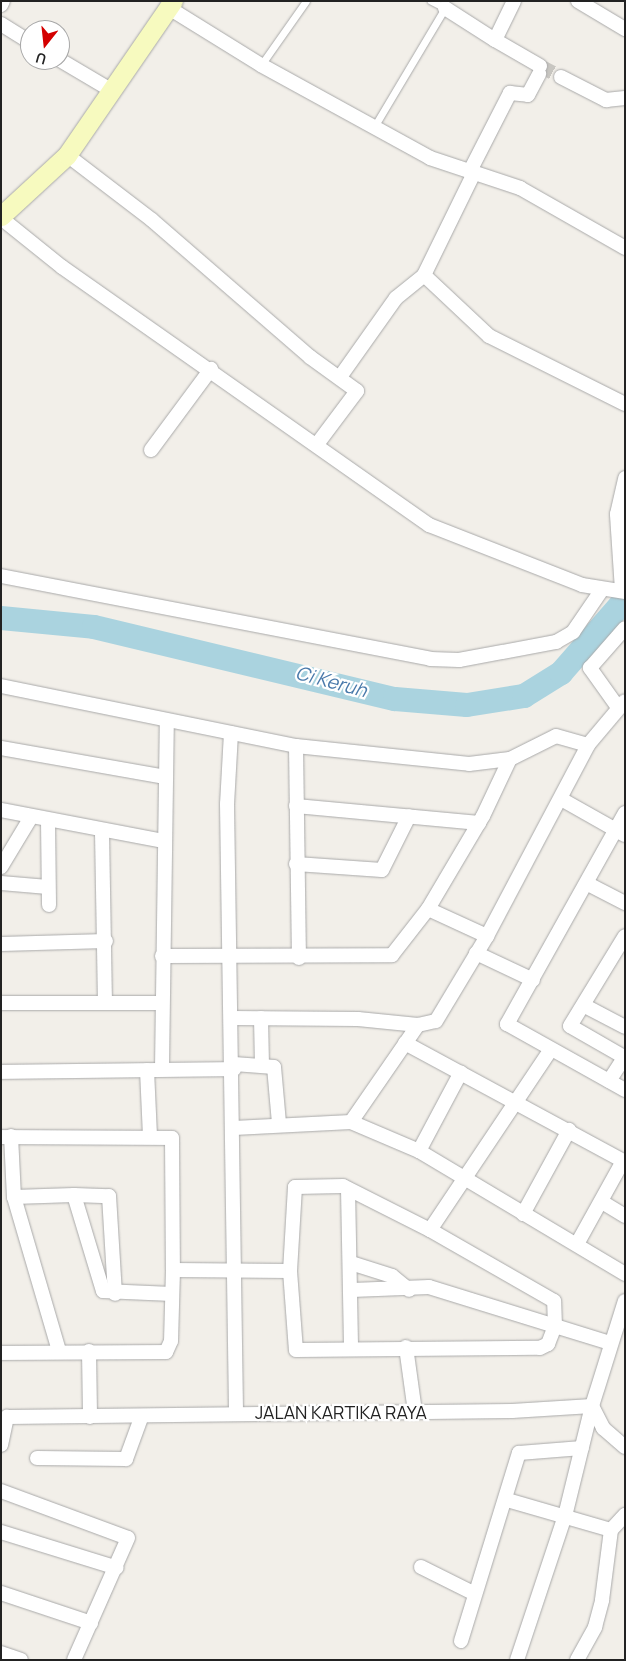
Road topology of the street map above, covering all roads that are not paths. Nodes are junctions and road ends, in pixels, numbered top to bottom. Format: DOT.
graph roads {
  1 [pos="3,1"];
  2 [pos="306,1"];
  3 [pos="431,1"];
  4 [pos="514,1"];
  5 [pos="578,1"];
  6 [pos="1,5"];
  7 [pos="171,5"];
  8 [pos="445,8"];
  9 [pos="1,24"];
  10 [pos="625,28"];
  11 [pos="20,36"];
  12 [pos="495,40"];
  13 [pos="70,66"];
  14 [pos="261,66"];
  15 [pos="561,77"];
  16 [pos="109,89"];
  17 [pos="625,98"];
  18 [pos="374,127"];
  19 [pos="67,155"];
  20 [pos="472,172"];
  21 [pos="1,217"];
  22 [pos="625,248"];
  23 [pos="424,275"];
  24 [pos="211,369"];
  25 [pos="340,377"];
  26 [pos="625,404"];
  27 [pos="318,443"];
  28 [pos="151,450"];
  29 [pos="625,478"];
  30 [pos="1,576"];
  31 [pos="601,591"];
  32 [pos="623,591"];
  33 [pos="625,628"];
  34 [pos="1,686"];
  35 [pos="621,704"];
  36 [pos="167,722"];
  37 [pos="231,733"];
  38 [pos="588,745"];
  39 [pos="296,746"];
  40 [pos="1,748"];
  41 [pos="510,759"];
  42 [pos="165,777"];
  43 [pos="561,799"];
  44 [pos="296,806"];
  45 [pos="1,810"];
  46 [pos="625,813"];
  47 [pos="410,816"];
  48 [pos="31,817"];
  49 [pos="48,821"];
  50 [pos="479,823"];
  51 [pos="102,832"];
  52 [pos="620,832"];
  53 [pos="164,840"];
  54 [pos="296,864"];
  55 [pos="1,866"];
  56 [pos="1,883"];
  57 [pos="588,884"];
  58 [pos="48,887"];
  59 [pos="625,903"];
  60 [pos="49,905"];
  61 [pos="428,909"];
  62 [pos="487,936"];
  63 [pos="625,936"];
  64 [pos="106,941"];
  65 [pos="1,944"];
  66 [pos="476,953"];
  67 [pos="162,956"];
  68 [pos="230,957"];
  69 [pos="299,958"];
  70 [pos="533,980"];
  71 [pos="1,1003"];
  72 [pos="105,1003"];
  73 [pos="162,1003"];
  74 [pos="585,1006"];
  75 [pos="232,1018"];
  76 [pos="261,1018"];
  77 [pos="418,1025"];
  78 [pos="625,1027"];
  79 [pos="405,1043"];
  80 [pos="550,1051"];
  81 [pos="624,1056"];
  82 [pos="262,1065"];
  83 [pos="234,1066"];
  84 [pos="162,1068"];
  85 [pos="147,1070"];
  86 [pos="1,1072"];
  87 [pos="461,1072"];
  88 [pos="609,1081"];
  89 [pos="625,1090"];
  90 [pos="514,1104"];
  91 [pos="351,1122"];
  92 [pos="279,1123"];
  93 [pos="234,1128"];
  94 [pos="569,1130"];
  95 [pos="6,1136"];
  96 [pos="150,1136"];
  97 [pos="419,1151"];
  98 [pos="624,1161"];
  99 [pos="463,1179"];
  100 [pos="348,1189"];
  101 [pos="74,1195"];
  102 [pos="14,1197"];
  103 [pos="602,1202"];
  104 [pos="523,1214"];
  105 [pos="625,1216"];
  106 [pos="430,1230"];
  107 [pos="578,1244"];
  108 [pos="351,1263"];
  109 [pos="173,1270"];
  110 [pos="232,1270"];
  111 [pos="290,1272"];
  112 [pos="625,1274"];
  113 [pos="352,1290"];
  114 [pos="409,1290"];
  115 [pos="115,1294"];
  116 [pos="172,1294"];
  117 [pos="625,1301"];
  118 [pos="555,1326"];
  119 [pos="610,1344"];
  120 [pos="406,1347"];
  121 [pos="350,1349"];
  122 [pos="59,1351"];
  123 [pos="89,1351"];
  124 [pos="1,1352"];
  125 [pos="592,1406"];
  126 [pos="415,1412"];
  127 [pos="236,1413"];
  128 [pos="4,1416"];
  129 [pos="90,1418"];
  130 [pos="140,1418"];
  131 [pos="1,1445"];
  132 [pos="625,1446"];
  133 [pos="582,1448"];
  134 [pos="37,1458"];
  135 [pos="1,1491"];
  136 [pos="507,1500"];
  137 [pos="625,1515"];
  138 [pos="565,1516"];
  139 [pos="611,1530"];
  140 [pos="1,1532"];
  141 [pos="421,1567"];
  142 [pos="117,1568"];
  143 [pos="1,1593"];
  144 [pos="475,1594"];
  145 [pos="91,1623"];
  146 [pos="461,1641"];
  147 [pos="1,1654"];
  148 [pos="21,1660"];
  149 [pos="74,1660"];
  150 [pos="517,1660"];
  151 [pos="577,1660"];
  1 -- 6 [label="street"];
  2 -- 14 [label="lane"];
  3 -- 8 [label="lane"];
  4 -- 12 [label="street"];
  5 -- 10 [label="street"];
  7 -- 14 [label="street"];
  7 -- 16 [label="main road"];
  8 -- 12 [label="street"];
  8 -- 18 [label="lane"];
  9 -- 11 [label="street"];
  12 -- 20 [label="street"];
  13 -- 16 [label="street"];
  14 -- 18 [label="street"];
  15 -- 17 [label="street"];
  16 -- 19 [label="main road"];
  18 -- 20 [label="street"];
  19 -- 21 [label="main road"];
  19 -- 25 [label="street"];
  20 -- 22 [label="street"];
  20 -- 23 [label="street"];
  21 -- 24 [label="street"];
  23 -- 25 [label="street"];
  23 -- 26 [label="street"];
  24 -- 27 [label="street"];
  24 -- 28 [label="street"];
  25 -- 27 [label="street"];
  27 -- 31 [label="street"];
  29 -- 32 [label="street"];
  30 -- 31 [label="street"];
  31 -- 32 [label="street"];
  33 -- 35 [label="street"];
  34 -- 36 [label="street"];
  35 -- 38 [label="street"];
  36 -- 37 [label="street"];
  36 -- 42 [label="street"];
  37 -- 39 [label="street"];
  37 -- 68 [label="street"];
  38 -- 41 [label="street"];
  38 -- 43 [label="street"];
  39 -- 41 [label="street"];
  39 -- 44 [label="street"];
  40 -- 42 [label="street"];
  41 -- 50 [label="street"];
  42 -- 53 [label="street"];
  43 -- 52 [label="street"];
  43 -- 62 [label="street"];
  44 -- 47 [label="street"];
  44 -- 54 [label="street"];
  45 -- 48 [label="street"];
  46 -- 52 [label="street"];
  47 -- 50 [label="street"];
  47 -- 54 [label="street"];
  48 -- 49 [label="street"];
  48 -- 55 [label="street"];
  49 -- 51 [label="street"];
  49 -- 58 [label="street"];
  50 -- 61 [label="street"];
  51 -- 53 [label="street"];
  51 -- 64 [label="street"];
  52 -- 57 [label="street"];
  53 -- 67 [label="street"];
  54 -- 69 [label="street"];
  56 -- 58 [label="street"];
  57 -- 59 [label="street"];
  57 -- 70 [label="street"];
  58 -- 60 [label="street"];
  61 -- 62 [label="street"];
  61 -- 69 [label="street"];
  62 -- 66 [label="street"];
  63 -- 74 [label="street"];
  64 -- 65 [label="street"];
  64 -- 72 [label="street"];
  66 -- 70 [label="street"];
  66 -- 77 [label="street"];
  67 -- 68 [label="street"];
  67 -- 73 [label="street"];
  68 -- 69 [label="street"];
  68 -- 75 [label="street"];
  70 -- 80 [label="street"];
  71 -- 72 [label="street"];
  72 -- 73 [label="street"];
  73 -- 84 [label="street"];
  74 -- 78 [label="street"];
  74 -- 81 [label="street"];
  75 -- 76 [label="street"];
  75 -- 83 [label="street"];
  76 -- 77 [label="street"];
  76 -- 82 [label="street"];
  77 -- 79 [label="street"];
  79 -- 87 [label="street"];
  79 -- 91 [label="street"];
  80 -- 88 [label="street"];
  80 -- 90 [label="street"];
  81 -- 88 [label="street"];
  82 -- 83 [label="street"];
  82 -- 92 [label="street"];
  83 -- 84 [label="street"];
  83 -- 93 [label="street"];
  84 -- 85 [label="street"];
  85 -- 86 [label="street"];
  85 -- 96 [label="street"];
  87 -- 90 [label="street"];
  87 -- 97 [label="street"];
  88 -- 89 [label="street"];
  90 -- 94 [label="street"];
  90 -- 99 [label="street"];
  91 -- 92 [label="street"];
  91 -- 97 [label="street"];
  92 -- 93 [label="street"];
  93 -- 110 [label="street"];
  94 -- 98 [label="street"];
  94 -- 104 [label="street"];
  95 -- 96 [label="street"];
  95 -- 102 [label="street"];
  96 -- 109 [label="street"];
  97 -- 99 [label="street"];
  98 -- 103 [label="street"];
  99 -- 104 [label="street"];
  99 -- 106 [label="street"];
  100 -- 106 [label="street"];
  100 -- 108 [label="street"];
  100 -- 111 [label="street"];
  101 -- 102 [label="street"];
  101 -- 115 [label="street"];
  101 -- 115 [label="street"];
  102 -- 122 [label="street"];
  103 -- 105 [label="street"];
  103 -- 107 [label="street"];
  104 -- 107 [label="street"];
  106 -- 118 [label="street"];
  107 -- 112 [label="street"];
  108 -- 113 [label="street"];
  108 -- 114 [label="street"];
  109 -- 110 [label="street"];
  109 -- 116 [label="street"];
  110 -- 111 [label="street"];
  110 -- 127 [label="street"];
  111 -- 121 [label="street"];
  113 -- 114 [label="street"];
  113 -- 121 [label="street"];
  114 -- 118 [label="street"];
  115 -- 116 [label="street"];
  116 -- 123 [label="street"];
  117 -- 119 [label="street"];
  118 -- 119 [label="street"];
  118 -- 120 [label="street"];
  119 -- 125 [label="street"];
  120 -- 121 [label="street"];
  120 -- 126 [label="street"];
  122 -- 123 [label="street"];
  122 -- 124 [label="street"];
  123 -- 129 [label="street"];
  125 -- 126 [label="street, JALAN KARTIKA RAYA"];
  125 -- 132 [label="street"];
  125 -- 133 [label="street"];
  126 -- 127 [label="street, JALAN KARTIKA RAYA"];
  127 -- 130 [label="street, JALAN KARTIKA RAYA"];
  128 -- 129 [label="street, JALAN KARTIKA RAYA"];
  128 -- 131 [label="street, JALAN KARTIKA RAYA"];
  129 -- 130 [label="street, JALAN KARTIKA RAYA"];
  130 -- 134 [label="street"];
  133 -- 136 [label="street"];
  133 -- 138 [label="street"];
  135 -- 142 [label="street"];
  136 -- 138 [label="street"];
  136 -- 144 [label="street"];
  137 -- 139 [label="street"];
  138 -- 139 [label="street"];
  138 -- 150 [label="street"];
  139 -- 151 [label="street"];
  140 -- 142 [label="street"];
  141 -- 144 [label="street"];
  142 -- 145 [label="street"];
  143 -- 145 [label="street"];
  144 -- 146 [label="street"];
  145 -- 149 [label="street"];
  147 -- 148 [label="street"];
}
